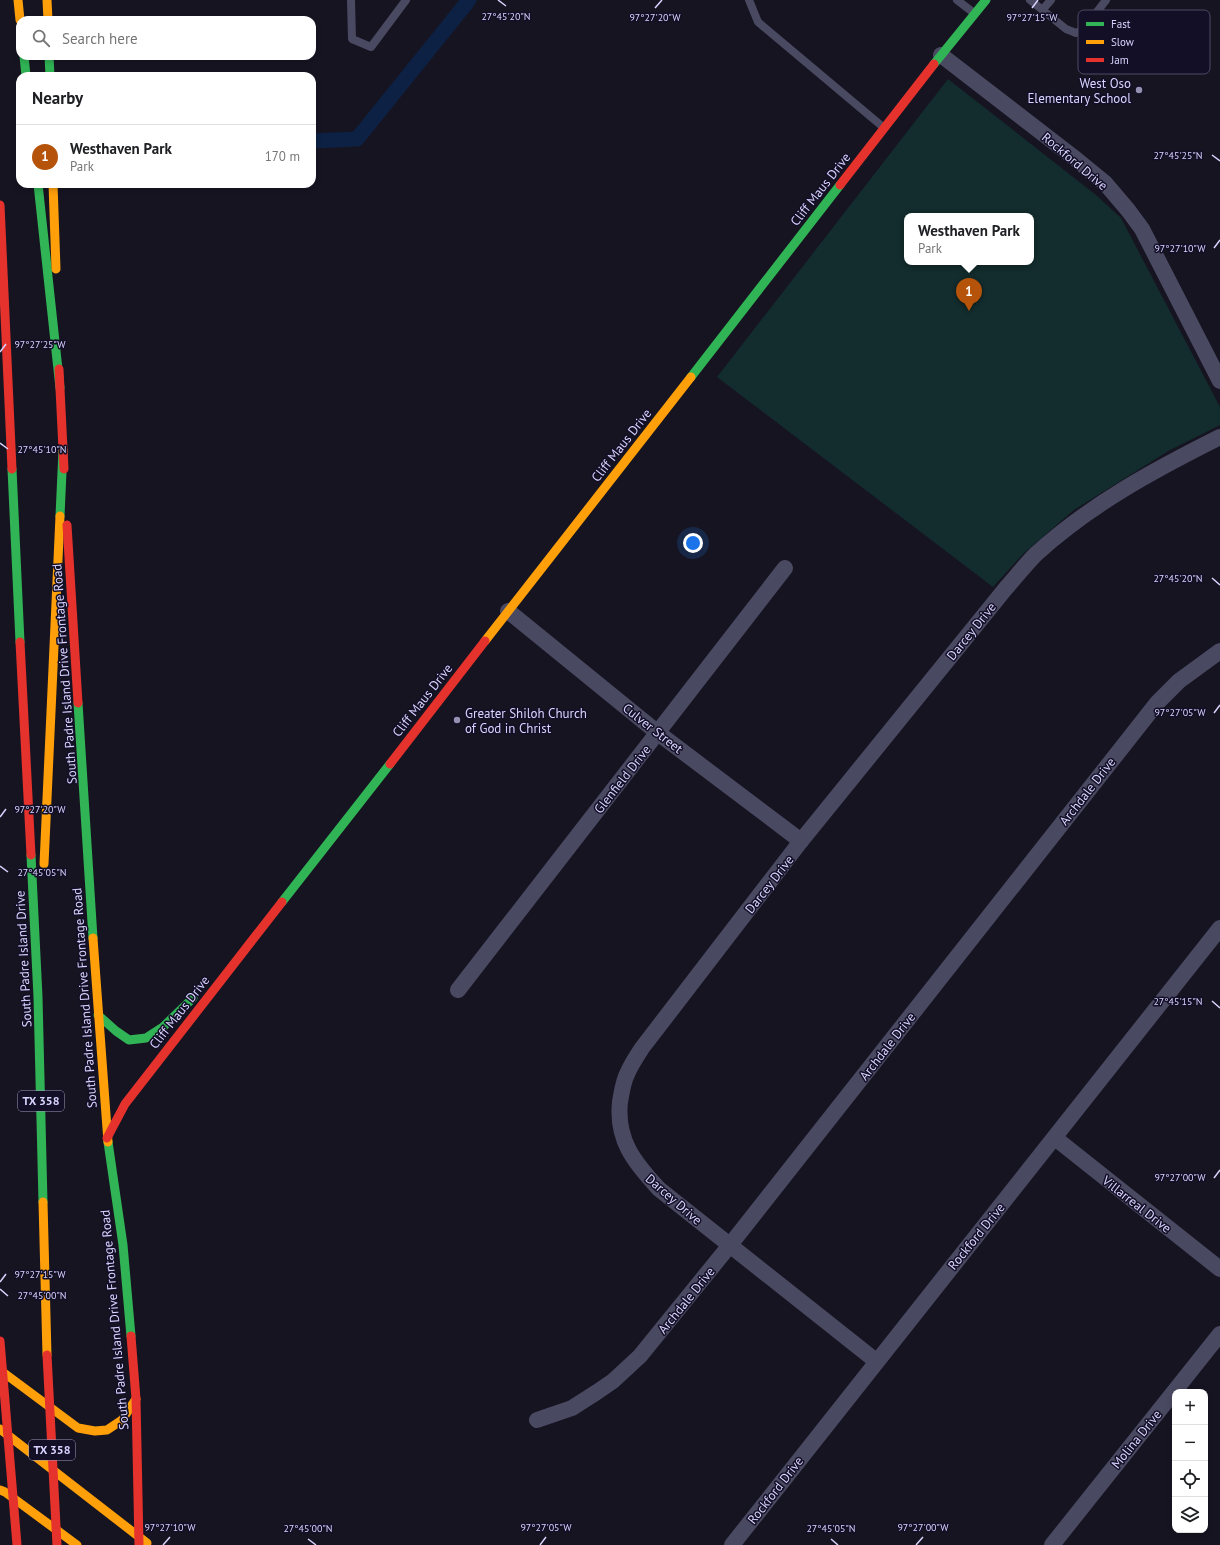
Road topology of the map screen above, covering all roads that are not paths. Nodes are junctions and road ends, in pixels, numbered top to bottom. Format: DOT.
graph roads {
  1 [pos="18,0"];
  2 [pos="47,0"];
  3 [pos="350,0"];
  4 [pos="406,0"];
  5 [pos="749,0"];
  6 [pos="957,0"];
  7 [pos="986,0"];
  8 [pos="1030,0"];
  9 [pos="1051,0"];
  10 [pos="1106,0"];
  11 [pos="1043,9"];
  12 [pos="1098,10"];
  13 [pos="975,14"];
  14 [pos="20,16"];
  15 [pos="48,16"];
  16 [pos="1078,32"];
  17 [pos="941,55"];
  18 [pos="24,60"];
  19 [pos="49,60"];
  20 [pos="26,72"];
  21 [pos="50,72"];
  22 [pos="884,128"];
  23 [pos="38,188"];
  24 [pos="53,188"];
  25 [pos="0,205"];
  26 [pos="1220,381"];
  27 [pos="60,388"];
  28 [pos="1220,437"];
  29 [pos="63,450"];
  30 [pos="785,568"];
  31 [pos="508,611"];
  32 [pos="1220,651"];
  33 [pos="658,733"];
  34 [pos="801,842"];
  35 [pos="44,870"];
  36 [pos="42,902"];
  37 [pos="278,906"];
  38 [pos="1220,928"];
  39 [pos="210,980"];
  40 [pos="458,990"];
  41 [pos="199,992"];
  42 [pos="38,997"];
  43 [pos="98,1015"];
  44 [pos="108,1138"];
  45 [pos="1055,1138"];
  46 [pos="730,1245"];
  47 [pos="1220,1269"];
  48 [pos="1220,1334"];
  49 [pos="0,1335"];
  50 [pos="0,1340"];
  51 [pos="876,1361"];
  52 [pos="0,1370"];
  53 [pos="136,1399"];
  54 [pos="537,1420"];
  55 [pos="0,1429"];
  56 [pos="0,1490"];
  57 [pos="139,1541"];
  58 [pos="17,1545"];
  59 [pos="57,1545"];
  60 [pos="77,1545"];
  61 [pos="150,1545"];
  62 [pos="732,1545"];
  63 [pos="1052,1545"];
  1 -- 14 [label="main road"];
  2 -- 15 [label="main road"];
  3 -- 4 [label="lane"];
  5 -- 22 [label="lane"];
  6 -- 13 [label="lane"];
  7 -- 13 [label="main road, Cliff Maus Drive"];
  8 -- 11 [label="lane"];
  9 -- 11 [label="lane"];
  10 -- 12 [label="lane"];
  11 -- 16 [label="lane"];
  13 -- 17 [label="main road, Cliff Maus Drive"];
  17 -- 22 [label="main road, Cliff Maus Drive"];
  17 -- 26 [label="street, Rockford Drive"];
  18 -- 20 [label="main road"];
  19 -- 21 [label="main road"];
  22 -- 31 [label="main road, Cliff Maus Drive"];
  23 -- 27 [label="main road"];
  24 -- 27 [label="main road, South Padre Island Drive Frontage Road"];
  25 -- 42 [label="main road, South Padre Island Drive / TX 358"];
  27 -- 29 [label="main road, South Padre Island Drive Frontage Road"];
  28 -- 34 [label="street, Darcey Drive"];
  29 -- 35 [label="main road"];
  29 -- 43 [label="main road, South Padre Island Drive Frontage Road"];
  30 -- 33 [label="street, Glenfield Drive"];
  31 -- 33 [label="street, Culver Street"];
  31 -- 37 [label="main road, Cliff Maus Drive"];
  32 -- 46 [label="street, Archdale Drive"];
  33 -- 34 [label="street, Culver Street"];
  33 -- 40 [label="street, Glenfield Drive"];
  34 -- 46 [label="street, Darcey Drive"];
  36 -- 42 [label="main road"];
  37 -- 39 [label="main road, Cliff Maus Drive"];
  37 -- 44 [label="main road, Cliff Maus Drive"];
  38 -- 45 [label="street, Rockford Drive"];
  41 -- 43 [label="main road, Cliff Maus Drive"];
  42 -- 59 [label="main road, South Padre Island Drive / TX 358, bridge"];
  43 -- 44 [label="main road, South Padre Island Drive Frontage Road"];
  44 -- 53 [label="main road, South Padre Island Drive Frontage Road"];
  45 -- 47 [label="street, Villarreal Drive"];
  45 -- 51 [label="street, Rockford Drive"];
  46 -- 51 [label="street, Darcey Drive"];
  46 -- 54 [label="street, Archdale Drive"];
  48 -- 63 [label="street, Molina Drive"];
  49 -- 50 [label="main road"];
  50 -- 58 [label="main road, TX 358, bridge"];
  51 -- 62 [label="street, Rockford Drive"];
  52 -- 53 [label="main road"];
  53 -- 57 [label="main road, South Padre Island Drive Frontage Road"];
  55 -- 57 [label="main road"];
  56 -- 60 [label="main road"];
  57 -- 61 [label="main road"];
}
